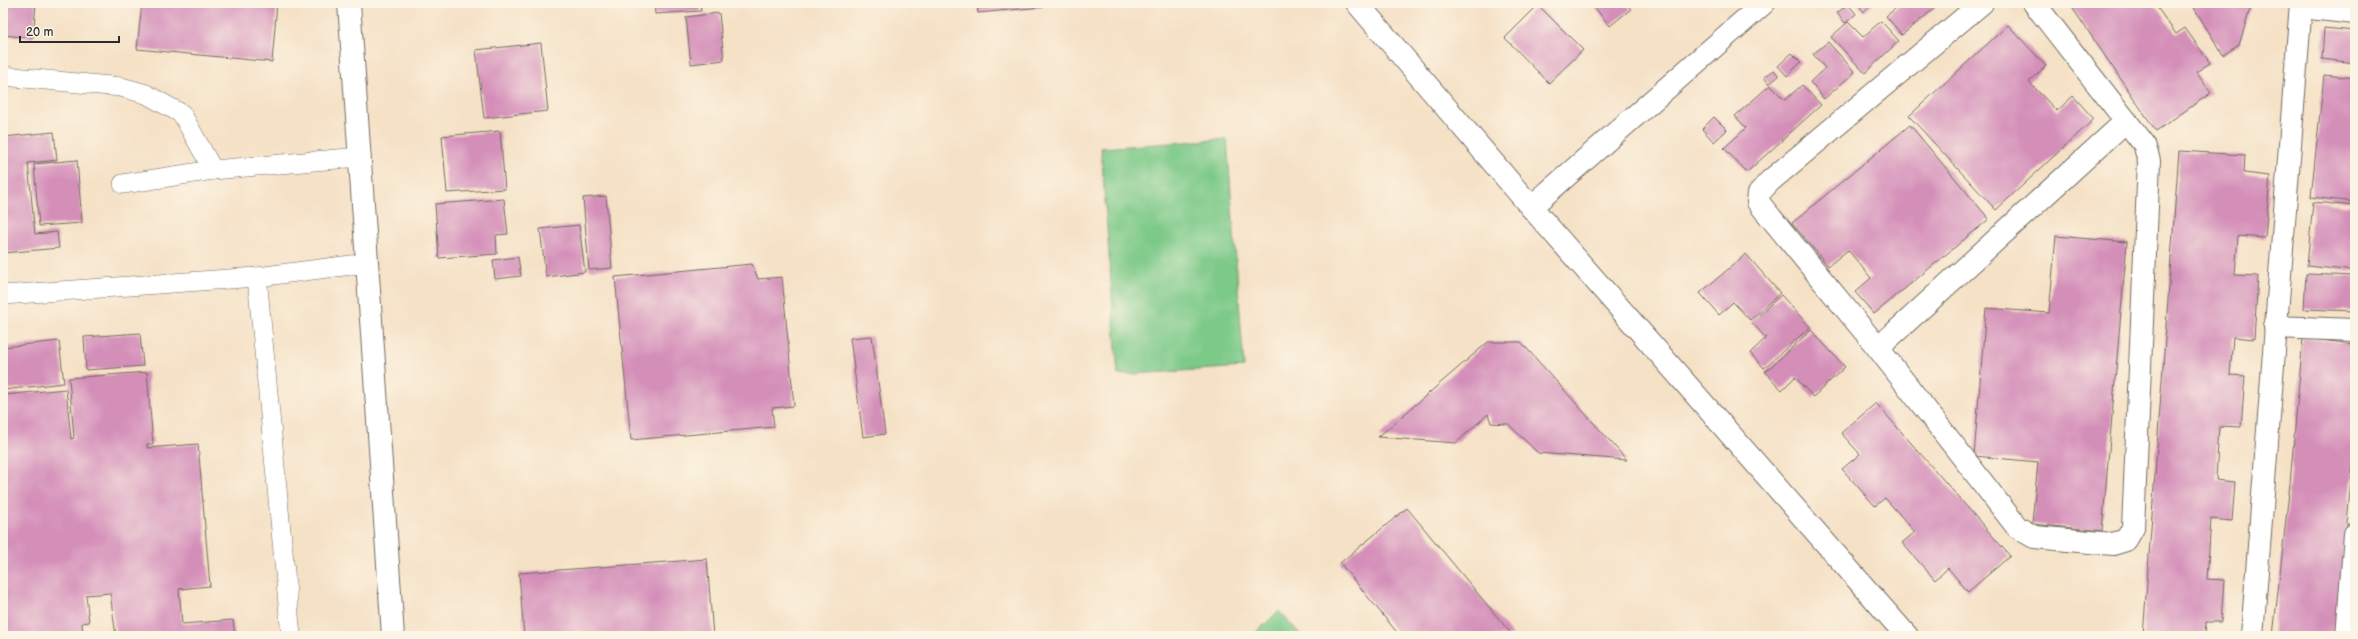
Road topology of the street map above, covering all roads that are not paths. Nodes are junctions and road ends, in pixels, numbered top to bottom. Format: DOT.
graph roads {
  1 [pos="349,3"];
  2 [pos="1357,3"];
  3 [pos="1764,3"];
  4 [pos="1982,3"];
  5 [pos="2034,3"];
  6 [pos="2301,5"];
  7 [pos="2355,13"];
  8 [pos="3,76"];
  9 [pos="2126,121"];
  10 [pos="360,157"];
  11 [pos="213,170"];
  12 [pos="123,184"];
  13 [pos="1532,207"];
  14 [pos="367,263"];
  15 [pos="257,277"];
  16 [pos="3,295"];
  17 [pos="2275,327"];
  18 [pos="2355,330"];
  19 [pos="1878,348"];
  20 [pos="2355,534"];
  21 [pos="290,636"];
  22 [pos="393,636"];
  23 [pos="1907,636"];
  24 [pos="2252,636"];
  25 [pos="2347,636"];
  1 -- 10 [label="street"];
  2 -- 13 [label="street"];
  3 -- 13 [label="street"];
  4 -- 19 [label="street"];
  5 -- 9 [label="street"];
  6 -- 7 [label="street"];
  6 -- 17 [label="street"];
  8 -- 11 [label="lane"];
  9 -- 19 [label="street"];
  9 -- 19 [label="street"];
  10 -- 11 [label="lane"];
  10 -- 14 [label="street"];
  11 -- 12 [label="lane"];
  13 -- 23 [label="street"];
  14 -- 15 [label="lane"];
  14 -- 22 [label="street"];
  15 -- 16 [label="lane"];
  15 -- 21 [label="lane"];
  17 -- 18 [label="street"];
  17 -- 24 [label="street"];
  20 -- 25 [label="street"];
}
